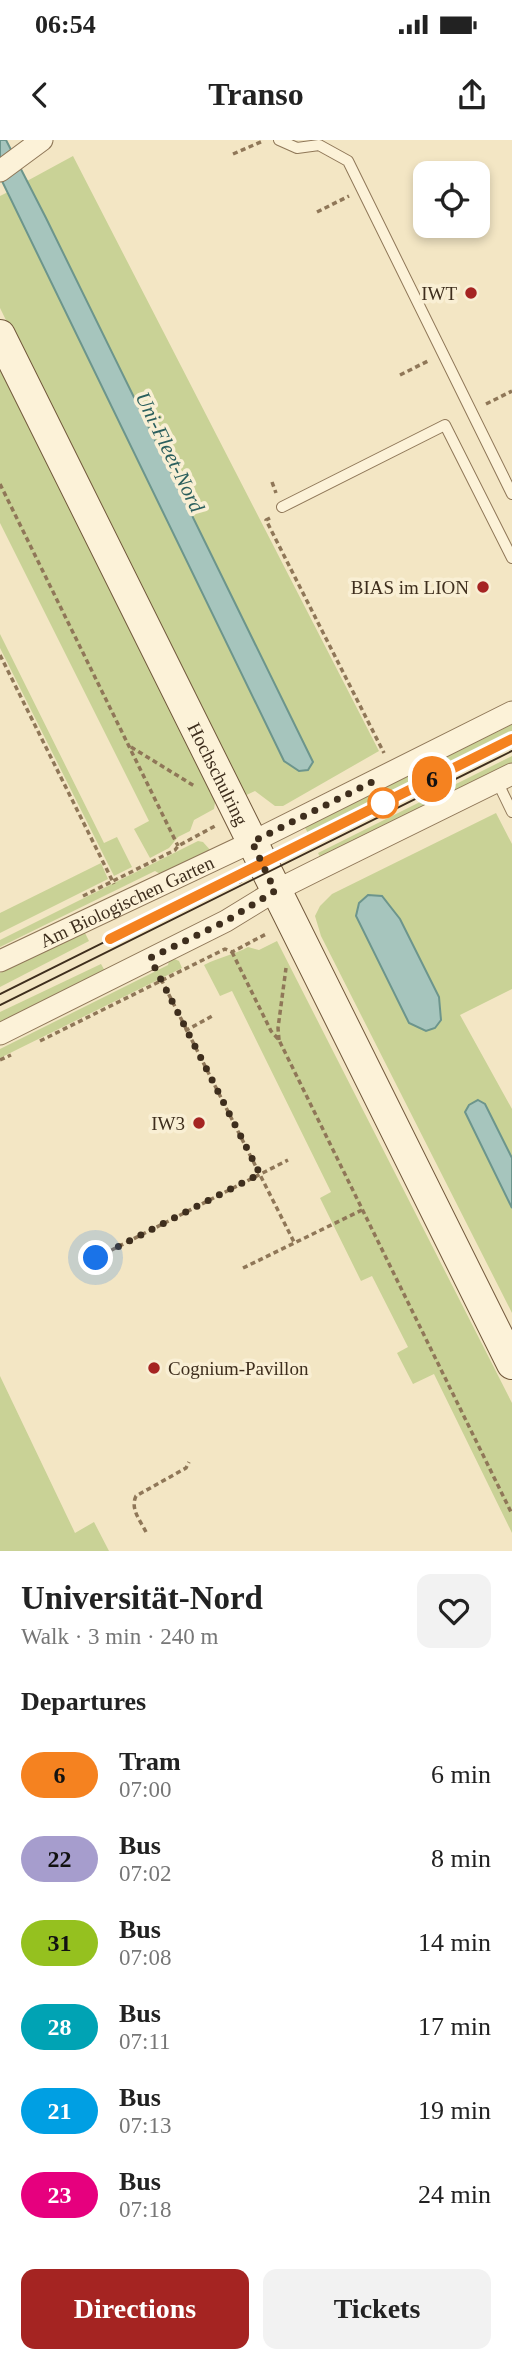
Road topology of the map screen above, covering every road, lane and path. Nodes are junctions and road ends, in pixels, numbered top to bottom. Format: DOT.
graph roads {
  1 [pos="41,140"];
  2 [pos="265,140"];
  3 [pos="279,140"];
  4 [pos="13,151"];
  5 [pos="233,155"];
  6 [pos="0,172"];
  7 [pos="343,200"];
  8 [pos="317,212"];
  9 [pos="0,335"];
  10 [pos="442,354"];
  11 [pos="400,375"];
  12 [pos="0,484"];
  13 [pos="512,494"];
  14 [pos="282,507"];
  15 [pos="512,558"];
  16 [pos="0,655"];
  17 [pos="512,712"];
  18 [pos="130,746"];
  19 [pos="395,770"];
  20 [pos="505,778"];
  21 [pos="199,791"];
  22 [pos="512,812"];
  23 [pos="222,820"];
  24 [pos="252,842"];
  25 [pos="178,846"];
  26 [pos="113,881"];
  27 [pos="275,891"];
  28 [pos="75,900"];
  29 [pos="123,901"];
  30 [pos="295,929"];
  31 [pos="232,952"];
  32 [pos="150,958"];
  33 [pos="286,959"];
  34 [pos="0,961"];
  35 [pos="162,981"];
  36 [pos="214,1015"];
  37 [pos="186,1030"];
  38 [pos="0,1034"];
  39 [pos="279,1040"];
  40 [pos="29,1045"];
  41 [pos="17,1051"];
  42 [pos="0,1060"];
  43 [pos="288,1160"];
  44 [pos="260,1174"];
  45 [pos="362,1210"];
  46 [pos="295,1244"];
  47 [pos="96,1258"];
  48 [pos="243,1268"];
  49 [pos="512,1364"];
  50 [pos="189,1462"];
  51 [pos="512,1514"];
  52 [pos="146,1532"];
  1 -- 4 [label="street"];
  2 -- 5 [label="path"];
  3 -- 10 [label="lane"];
  4 -- 6 [label="street"];
  7 -- 8 [label="path"];
  9 -- 23 [label="street, Hochschulring"];
  10 -- 11 [label="path"];
  10 -- 13 [label="lane"];
  12 -- 18 [label="path"];
  14 -- 15 [label="lane"];
  14 -- 19 [label="path"];
  16 -- 26 [label="path"];
  17 -- 19 [label="street, Am Biologischen Garten"];
  18 -- 21 [label="path"];
  18 -- 25 [label="path"];
  19 -- 24 [label="street, Am Biologischen Garten"];
  20 -- 22 [label="lane"];
  20 -- 27 [label="street"];
  23 -- 24 [label="street, Hochschulring"];
  23 -- 25 [label="path"];
  24 -- 27 [label="street, Hochschulring"];
  24 -- 29 [label="street, Am Biologischen Garten"];
  25 -- 26 [label="path"];
  26 -- 28 [label="path"];
  26 -- 29 [label="path"];
  27 -- 30 [label="street, Hochschulring"];
  27 -- 32 [label="street"];
  29 -- 34 [label="street, Am Biologischen Garten"];
  30 -- 31 [label="path"];
  30 -- 49 [label="street, Hochschulring"];
  31 -- 35 [label="path"];
  31 -- 39 [label="path"];
  32 -- 35 [label="path"];
  32 -- 38 [label="street"];
  33 -- 39 [label="path"];
  35 -- 37 [label="path"];
  35 -- 40 [label="path"];
  36 -- 37 [label="path"];
  37 -- 44 [label="path"];
  39 -- 45 [label="path"];
  41 -- 42 [label="path"];
  43 -- 44 [label="path"];
  44 -- 46 [label="path"];
  44 -- 47 [label="path"];
  45 -- 46 [label="path"];
  45 -- 51 [label="path"];
  46 -- 48 [label="path"];
  50 -- 52 [label="path"];
}
